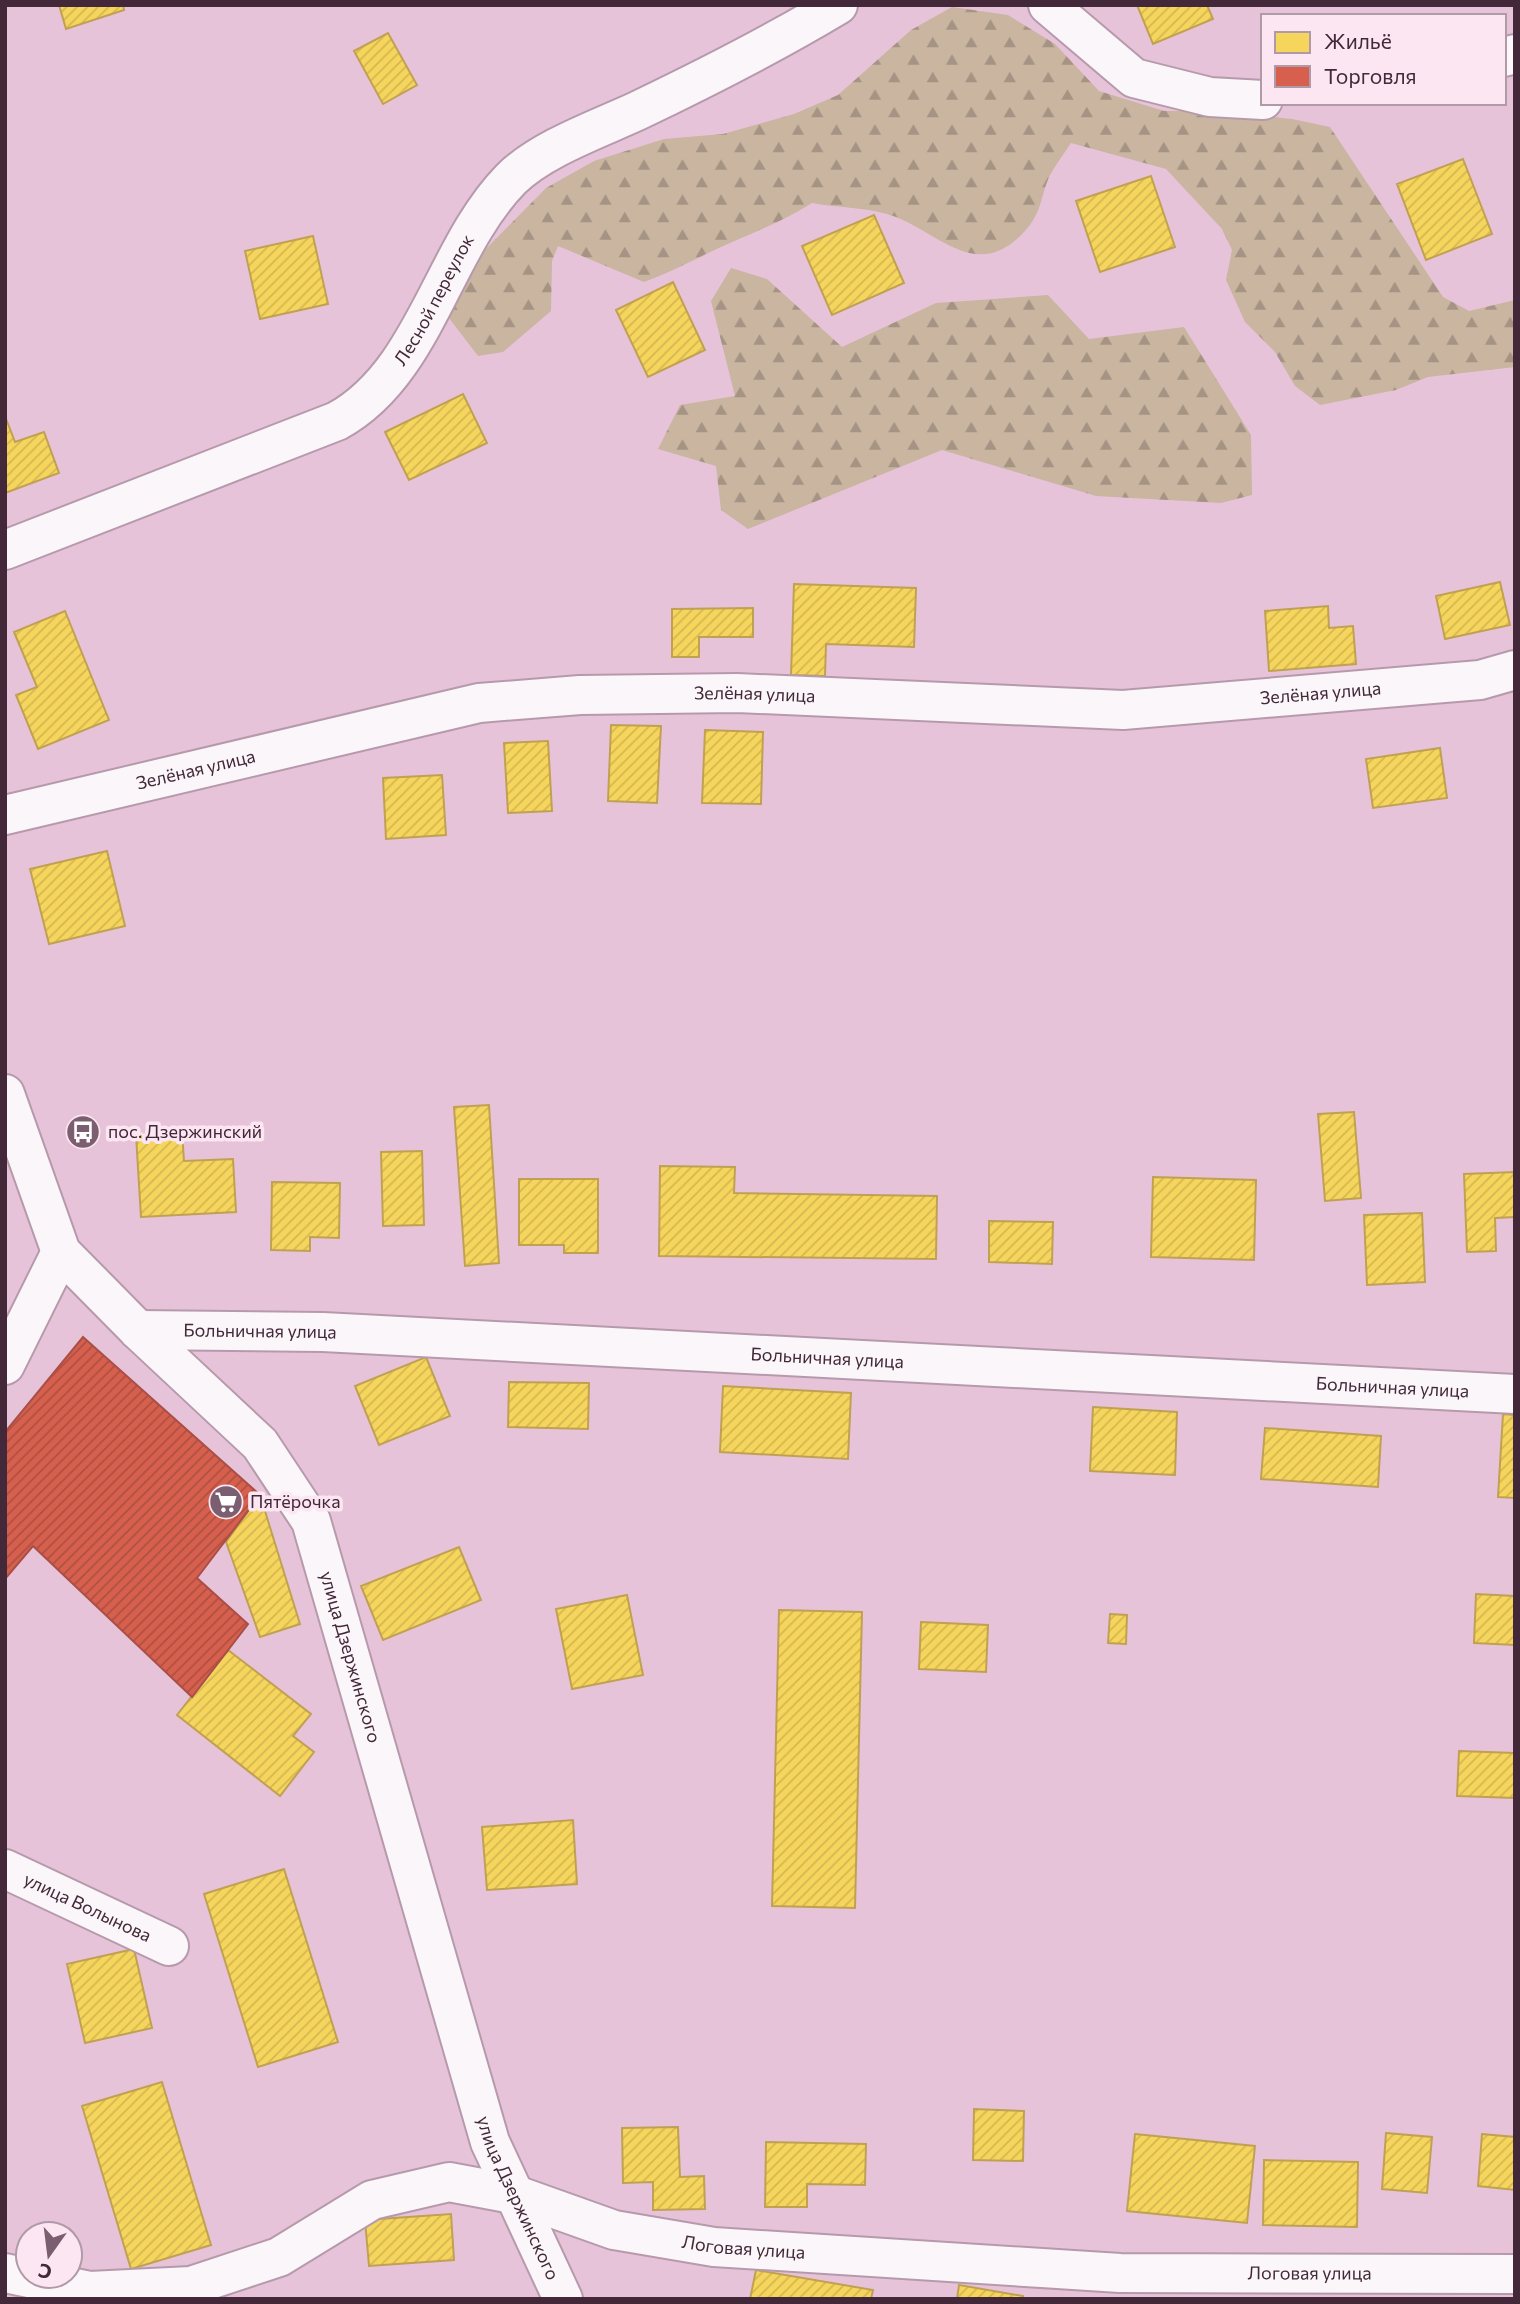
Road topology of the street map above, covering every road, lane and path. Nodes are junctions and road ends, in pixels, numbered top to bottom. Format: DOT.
graph roads {
  1 [pos="838,5"];
  2 [pos="1048,5"];
  3 [pos="1261,100"];
  4 [pos="5,550"];
  5 [pos="1515,670"];
  6 [pos="5,815"];
  7 [pos="5,1094"];
  8 [pos="61,1252"];
  9 [pos="138,1330"];
  10 [pos="5,1365"];
  11 [pos="1515,1394"];
  12 [pos="5,1869"];
  13 [pos="169,1946"];
  14 [pos="513,2194"];
  15 [pos="5,2273"];
  16 [pos="1515,2274"];
  17 [pos="563,2299"];
  1 -- 4 [label="street, Лесной переулок"];
  2 -- 3 [label="street"];
  5 -- 6 [label="street, Зелёная улица"];
  7 -- 8 [label="street, улица Дзержинского"];
  8 -- 9 [label="street, улица Дзержинского"];
  8 -- 10 [label="street"];
  9 -- 11 [label="street, Больничная улица"];
  9 -- 14 [label="street, улица Дзержинского"];
  12 -- 13 [label="street, улица Волынова"];
  14 -- 15 [label="street, Логовая улица"];
  14 -- 16 [label="street, Логовая улица"];
  14 -- 17 [label="street, улица Дзержинского"];
}
